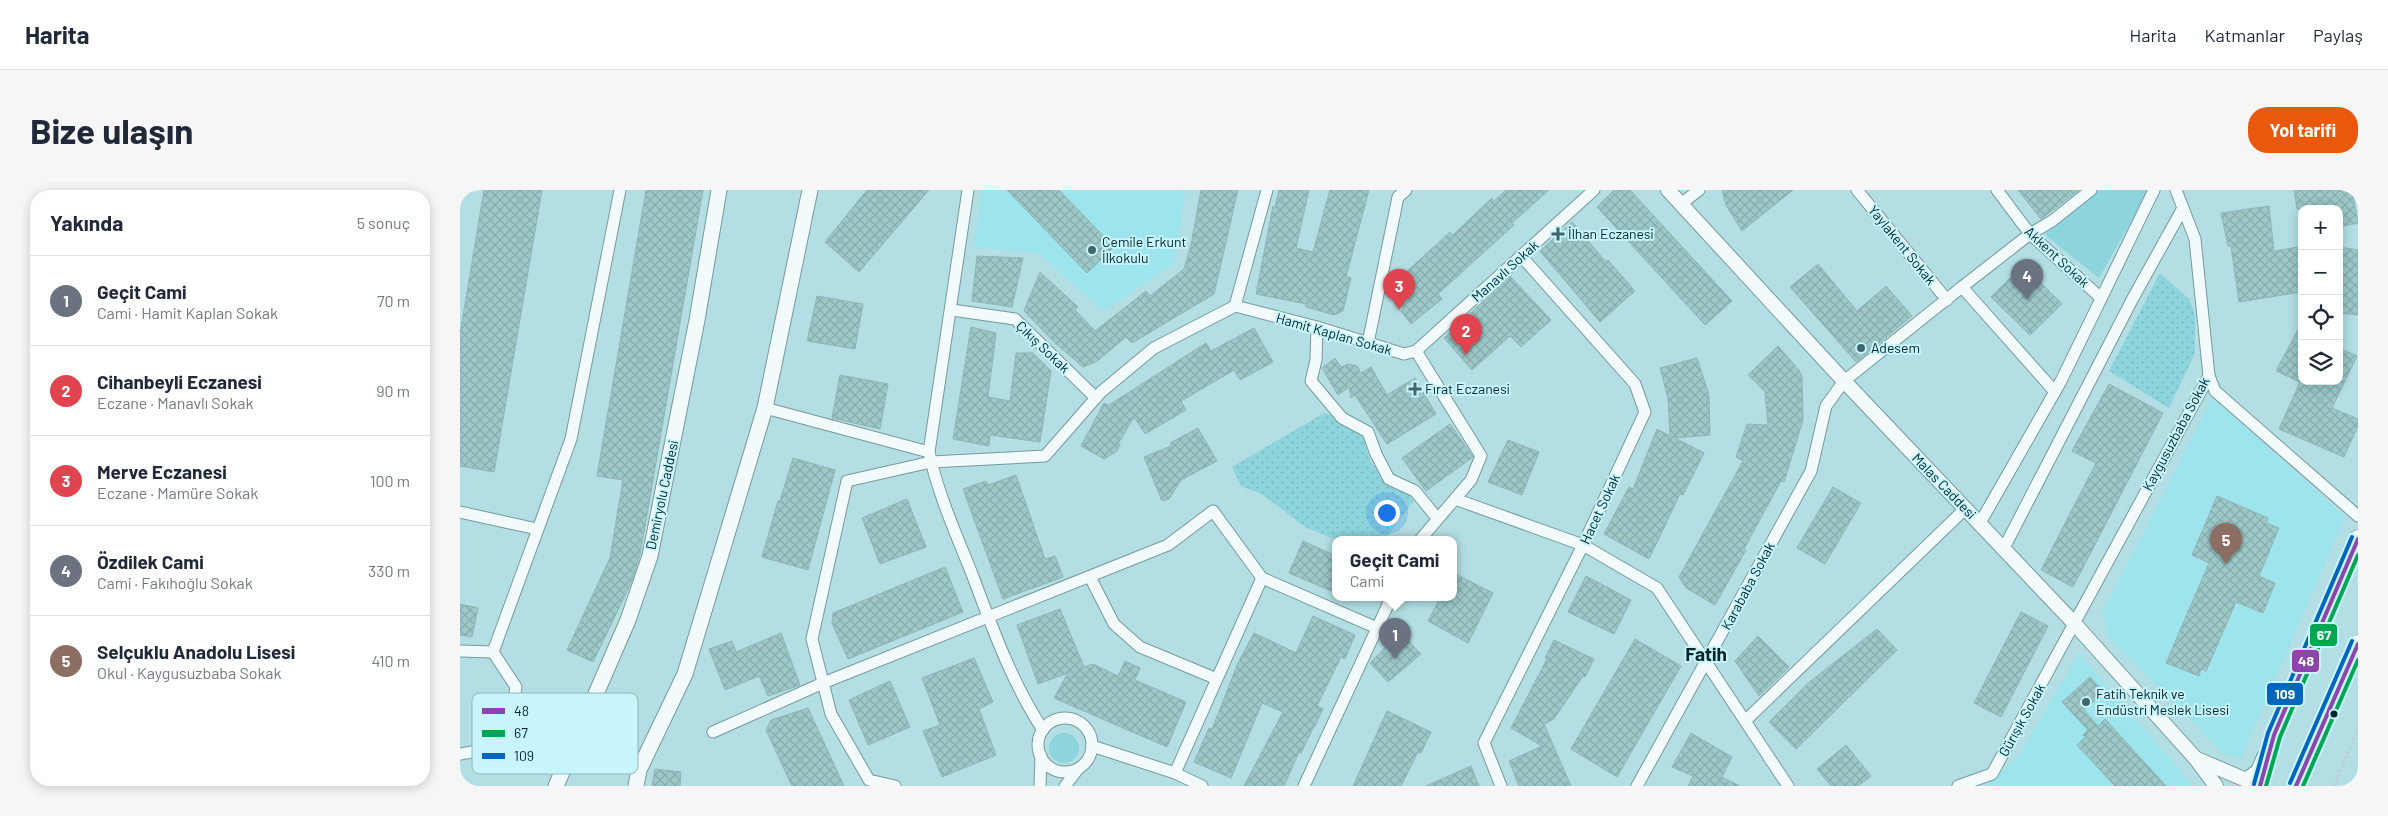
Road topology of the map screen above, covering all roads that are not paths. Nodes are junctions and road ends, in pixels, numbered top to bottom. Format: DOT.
graph roads {
  1 [pos="620,190"];
  2 [pos="719,190"];
  3 [pos="810,190"];
  4 [pos="968,190"];
  5 [pos="1266,190"];
  6 [pos="1406,190"];
  7 [pos="1594,190"];
  8 [pos="1668,190"];
  9 [pos="1699,190"];
  10 [pos="1857,190"];
  11 [pos="1997,190"];
  12 [pos="2091,190"];
  13 [pos="2154,190"];
  14 [pos="2176,190"];
  15 [pos="1682,204"];
  16 [pos="2184,208"];
  17 [pos="2030,234"];
  18 [pos="1522,257"];
  19 [pos="1962,287"];
  20 [pos="2101,298"];
  21 [pos="1947,300"];
  22 [pos="1235,306"];
  23 [pos="952,310"];
  24 [pos="1317,327"];
  25 [pos="1368,343"];
  26 [pos="1416,352"];
  27 [pos="2209,376"];
  28 [pos="1844,382"];
  29 [pos="2055,392"];
  30 [pos="1096,398"];
  31 [pos="765,408"];
  32 [pos="930,457"];
  33 [pos="1454,499"];
  34 [pos="1966,508"];
  35 [pos="460,512"];
  36 [pos="2358,516"];
  37 [pos="1437,518"];
  38 [pos="1980,523"];
  39 [pos="537,529"];
  40 [pos="1423,536"];
  41 [pos="2358,539"];
  42 [pos="1583,545"];
  43 [pos="2004,548"];
  44 [pos="1090,577"];
  45 [pos="1262,578"];
  46 [pos="1390,601"];
  47 [pos="989,619"];
  48 [pos="1377,628"];
  49 [pos="2071,628"];
  50 [pos="2358,644"];
  51 [pos="460,651"];
  52 [pos="493,652"];
  53 [pos="1707,663"];
  54 [pos="2354,666"];
  55 [pos="1217,679"];
  56 [pos="823,683"];
  57 [pos="515,693"];
  58 [pos="596,693"];
  59 [pos="1745,721"];
  60 [pos="1043,730"];
  61 [pos="713,732"];
  62 [pos="2274,735"];
  63 [pos="1092,746"];
  64 [pos="1041,756"];
  65 [pos="2196,759"];
  66 [pos="1078,769"];
  67 [pos="1175,773"];
  68 [pos="561,774"];
  69 [pos="556,786"];
  70 [pos="636,786"];
  71 [pos="895,786"];
  72 [pos="1040,786"];
  73 [pos="1065,786"];
  74 [pos="1202,786"];
  75 [pos="1304,786"];
  76 [pos="1501,786"];
  77 [pos="1637,786"];
  78 [pos="1788,786"];
  79 [pos="1958,786"];
  80 [pos="2216,786"];
  81 [pos="2260,786"];
  82 [pos="2296,786"];
  1 -- 39 [label="street"];
  2 -- 58 [label="main road, Demiryolu Caddesi"];
  3 -- 31 [label="main road"];
  4 -- 23 [label="street"];
  5 -- 22 [label="street"];
  6 -- 25 [label="street"];
  7 -- 18 [label="street, Manavlı Sokak"];
  8 -- 15 [label="street, Malas Caddesi"];
  9 -- 15 [label="street"];
  10 -- 21 [label="street, Yaylakent Sokak"];
  11 -- 17 [label="street, Akkent Sokak"];
  12 -- 17 [label="street, Karababa Sokak"];
  13 -- 20 [label="street"];
  14 -- 16 [label="street, Kaygusuzbaba Sokak"];
  15 -- 28 [label="street, Malas Caddesi"];
  16 -- 27 [label="street, Kaygusuzbaba Sokak"];
  16 -- 43 [label="street"];
  17 -- 19 [label="street, Karababa Sokak"];
  17 -- 20 [label="street, Akkent Sokak"];
  18 -- 26 [label="street, Manavlı Sokak"];
  18 -- 42 [label="street, Hacet Sokak"];
  19 -- 21 [label="street, Karababa Sokak"];
  19 -- 29 [label="street"];
  20 -- 29 [label="street"];
  21 -- 28 [label="street, Karababa Sokak"];
  22 -- 24 [label="street, Hamit Kaplan Sokak"];
  22 -- 30 [label="street"];
  23 -- 30 [label="street, Çıkış Sokak"];
  23 -- 32 [label="street"];
  24 -- 25 [label="street, Hamit Kaplan Sokak"];
  24 -- 37 [label="street"];
  25 -- 26 [label="street, Hamit Kaplan Sokak"];
  26 -- 33 [label="street"];
  27 -- 36 [label="street"];
  27 -- 49 [label="street, Kaygusuzbaba Sokak"];
  28 -- 34 [label="street, Malas Caddesi"];
  28 -- 53 [label="street, Karababa Sokak"];
  29 -- 38 [label="street"];
  30 -- 32 [label="street"];
  31 -- 32 [label="street"];
  31 -- 70 [label="main road"];
  32 -- 47 [label="street"];
  32 -- 56 [label="street"];
  33 -- 37 [label="street"];
  33 -- 42 [label="street"];
  34 -- 38 [label="street, Malas Caddesi"];
  34 -- 59 [label="street"];
  35 -- 39 [label="street"];
  37 -- 40 [label="street"];
  38 -- 43 [label="street, Malas Caddesi"];
  39 -- 52 [label="street"];
  41 -- 62 [label="highway"];
  42 -- 53 [label="street"];
  42 -- 76 [label="street, Hacet Sokak"];
  43 -- 49 [label="street, Malas Caddesi"];
  44 -- 45 [label="street"];
  44 -- 47 [label="street"];
  44 -- 55 [label="street"];
  45 -- 48 [label="street"];
  45 -- 55 [label="street"];
  46 -- 48 [label="street"];
  47 -- 56 [label="street"];
  47 -- 60 [label="street"];
  48 -- 75 [label="street"];
  49 -- 65 [label="street, Malas Caddesi"];
  49 -- 79 [label="street, Gürışık Sokak"];
  50 -- 54 [label="highway"];
  51 -- 52 [label="street"];
  52 -- 57 [label="street"];
  53 -- 59 [label="street"];
  53 -- 77 [label="street, Karababa Sokak"];
  54 -- 82 [label="highway"];
  55 -- 67 [label="street"];
  56 -- 61 [label="street"];
  56 -- 71 [label="street"];
  59 -- 78 [label="street"];
  60 -- 63 [label="street"];
  60 -- 64 [label="street"];
  62 -- 65 [label="street"];
  62 -- 81 [label="highway"];
  63 -- 66 [label="street"];
  63 -- 67 [label="street"];
  64 -- 66 [label="street"];
  64 -- 72 [label="street"];
  65 -- 80 [label="street, Malas Caddesi"];
  66 -- 73 [label="street"];
  67 -- 74 [label="street"];
  68 -- 69 [label="main road, Demiryolu Caddesi"];
}
